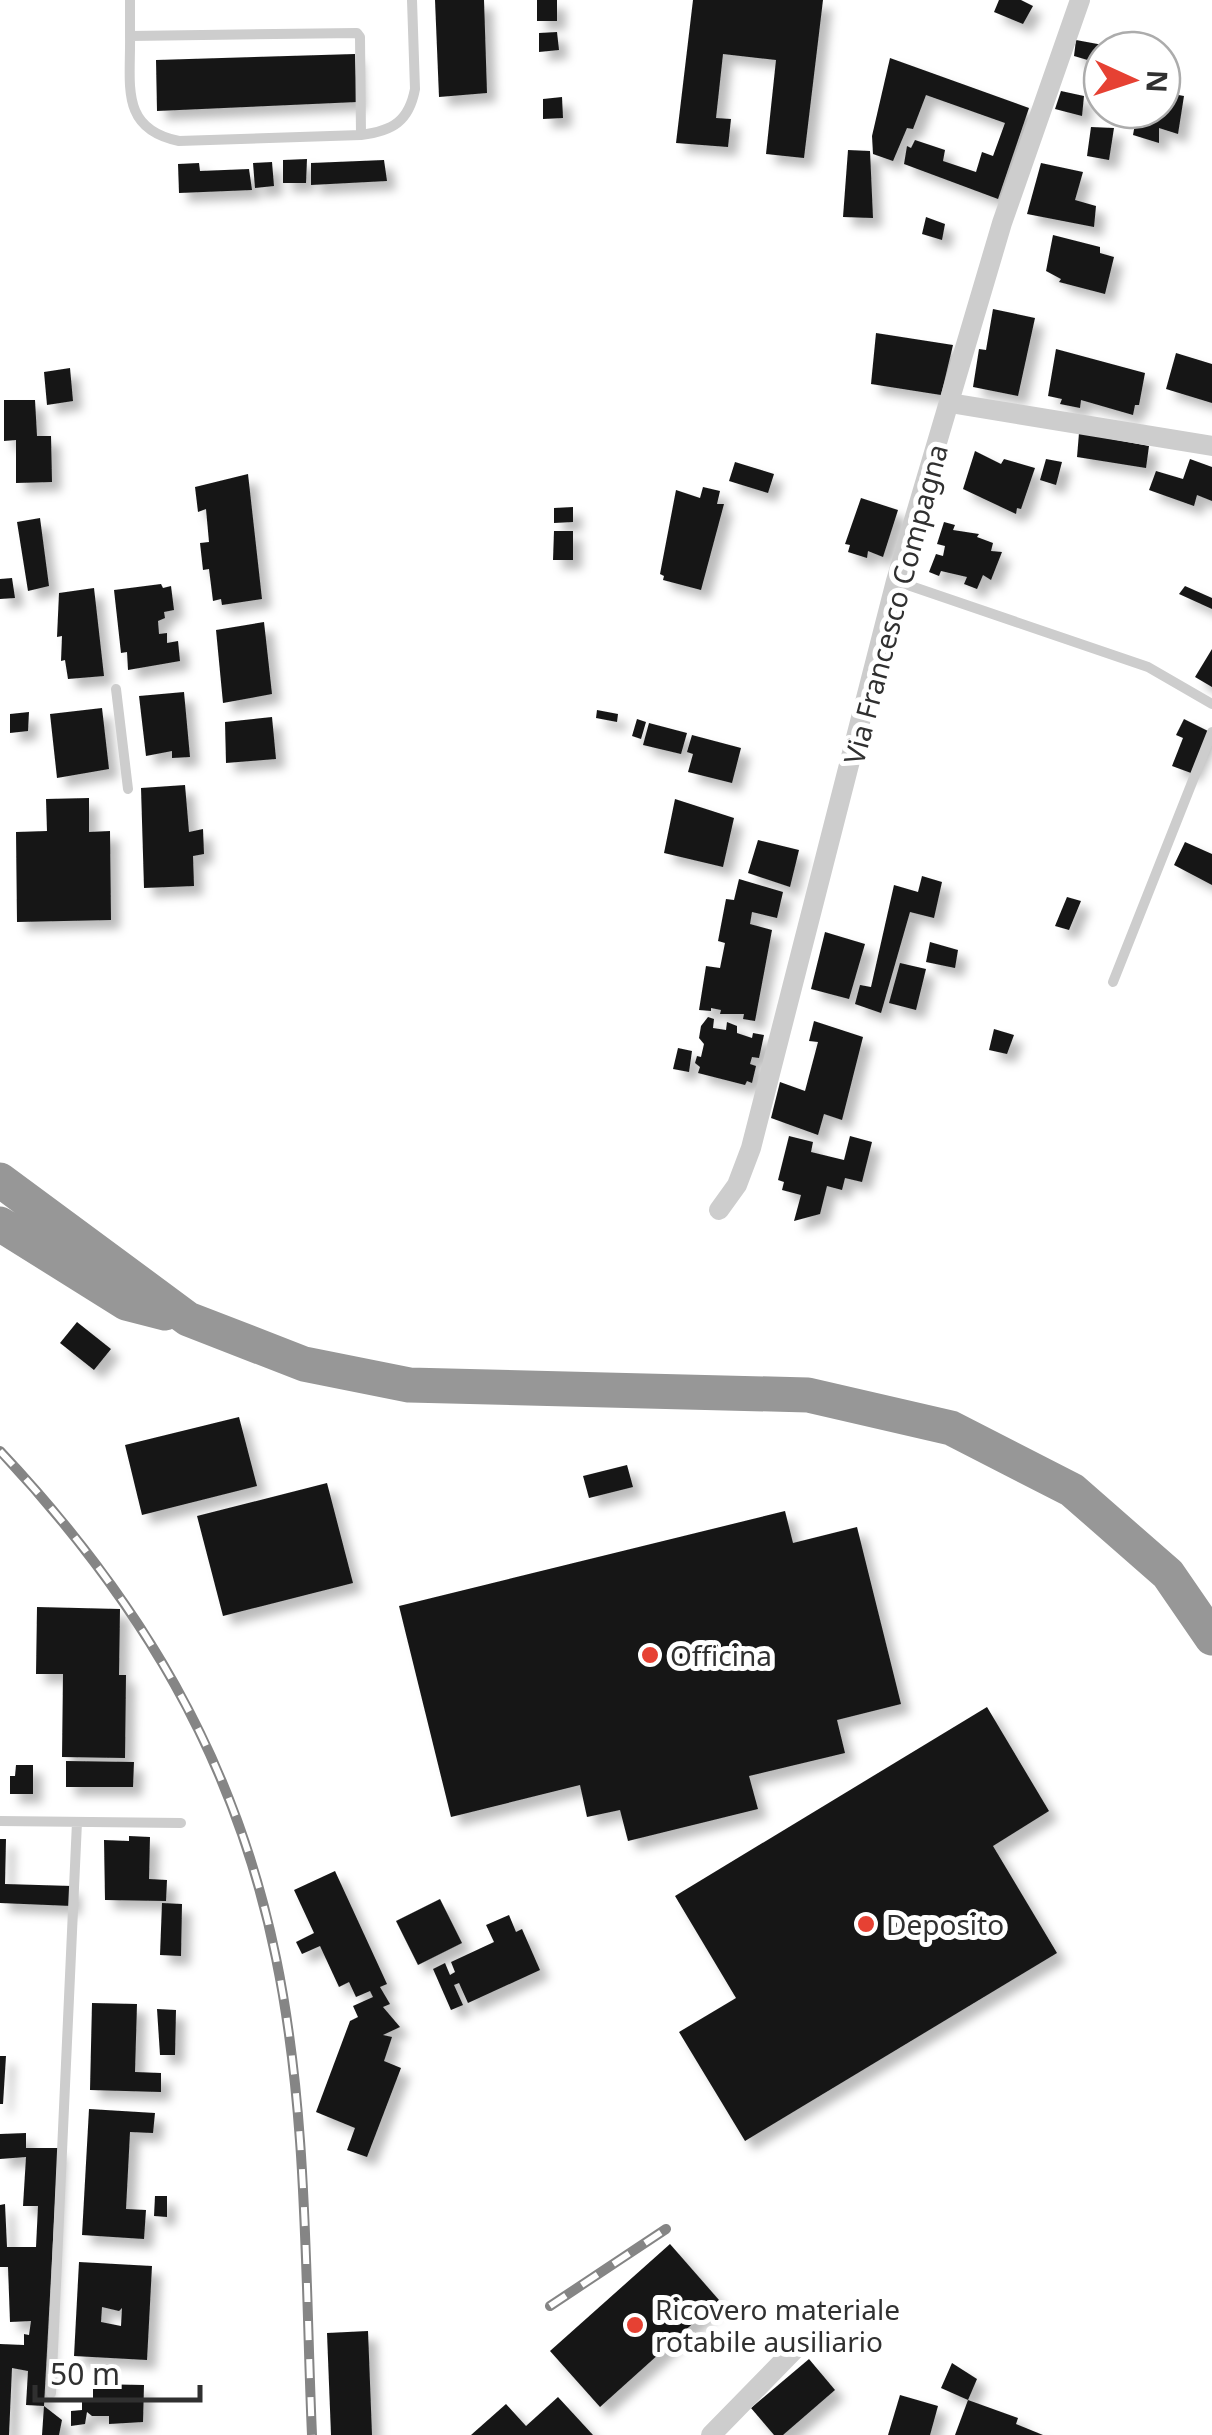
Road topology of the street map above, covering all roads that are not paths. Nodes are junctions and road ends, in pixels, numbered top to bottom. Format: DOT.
graph roads {
  1 [pos="130,0"];
  2 [pos="412,0"];
  3 [pos="1080,0"];
  4 [pos="130,36"];
  5 [pos="362,135"];
  6 [pos="950,403"];
  7 [pos="1212,446"];
  8 [pos="896,580"];
  9 [pos="116,690"];
  10 [pos="1212,704"];
  11 [pos="1212,732"];
  12 [pos="128,789"];
  13 [pos="1113,982"];
  14 [pos="0,1180"];
  15 [pos="719,1210"];
  16 [pos="0,1224"];
  17 [pos="188,1320"];
  18 [pos="1212,1638"];
  19 [pos="0,1821"];
  20 [pos="77,1822"];
  21 [pos="181,1823"];
  22 [pos="800,2344"];
  23 [pos="51,2393"];
  24 [pos="711,2435"];
  1 -- 4 [label="lane"];
  2 -- 5 [label="lane"];
  3 -- 6 [label="street, Via Francesco Compagna"];
  4 -- 5 [label="lane"];
  4 -- 5 [label="lane"];
  6 -- 7 [label="street"];
  6 -- 8 [label="street, Via Francesco Compagna"];
  8 -- 10 [label="lane"];
  8 -- 15 [label="street, Via Francesco Compagna"];
  9 -- 12 [label="lane"];
  11 -- 13 [label="lane"];
  14 -- 17 [label="highway"];
  16 -- 17 [label="highway"];
  17 -- 18 [label="highway"];
  19 -- 20 [label="lane"];
  20 -- 21 [label="lane"];
  20 -- 23 [label="lane"];
  22 -- 24 [label="street"];
}
